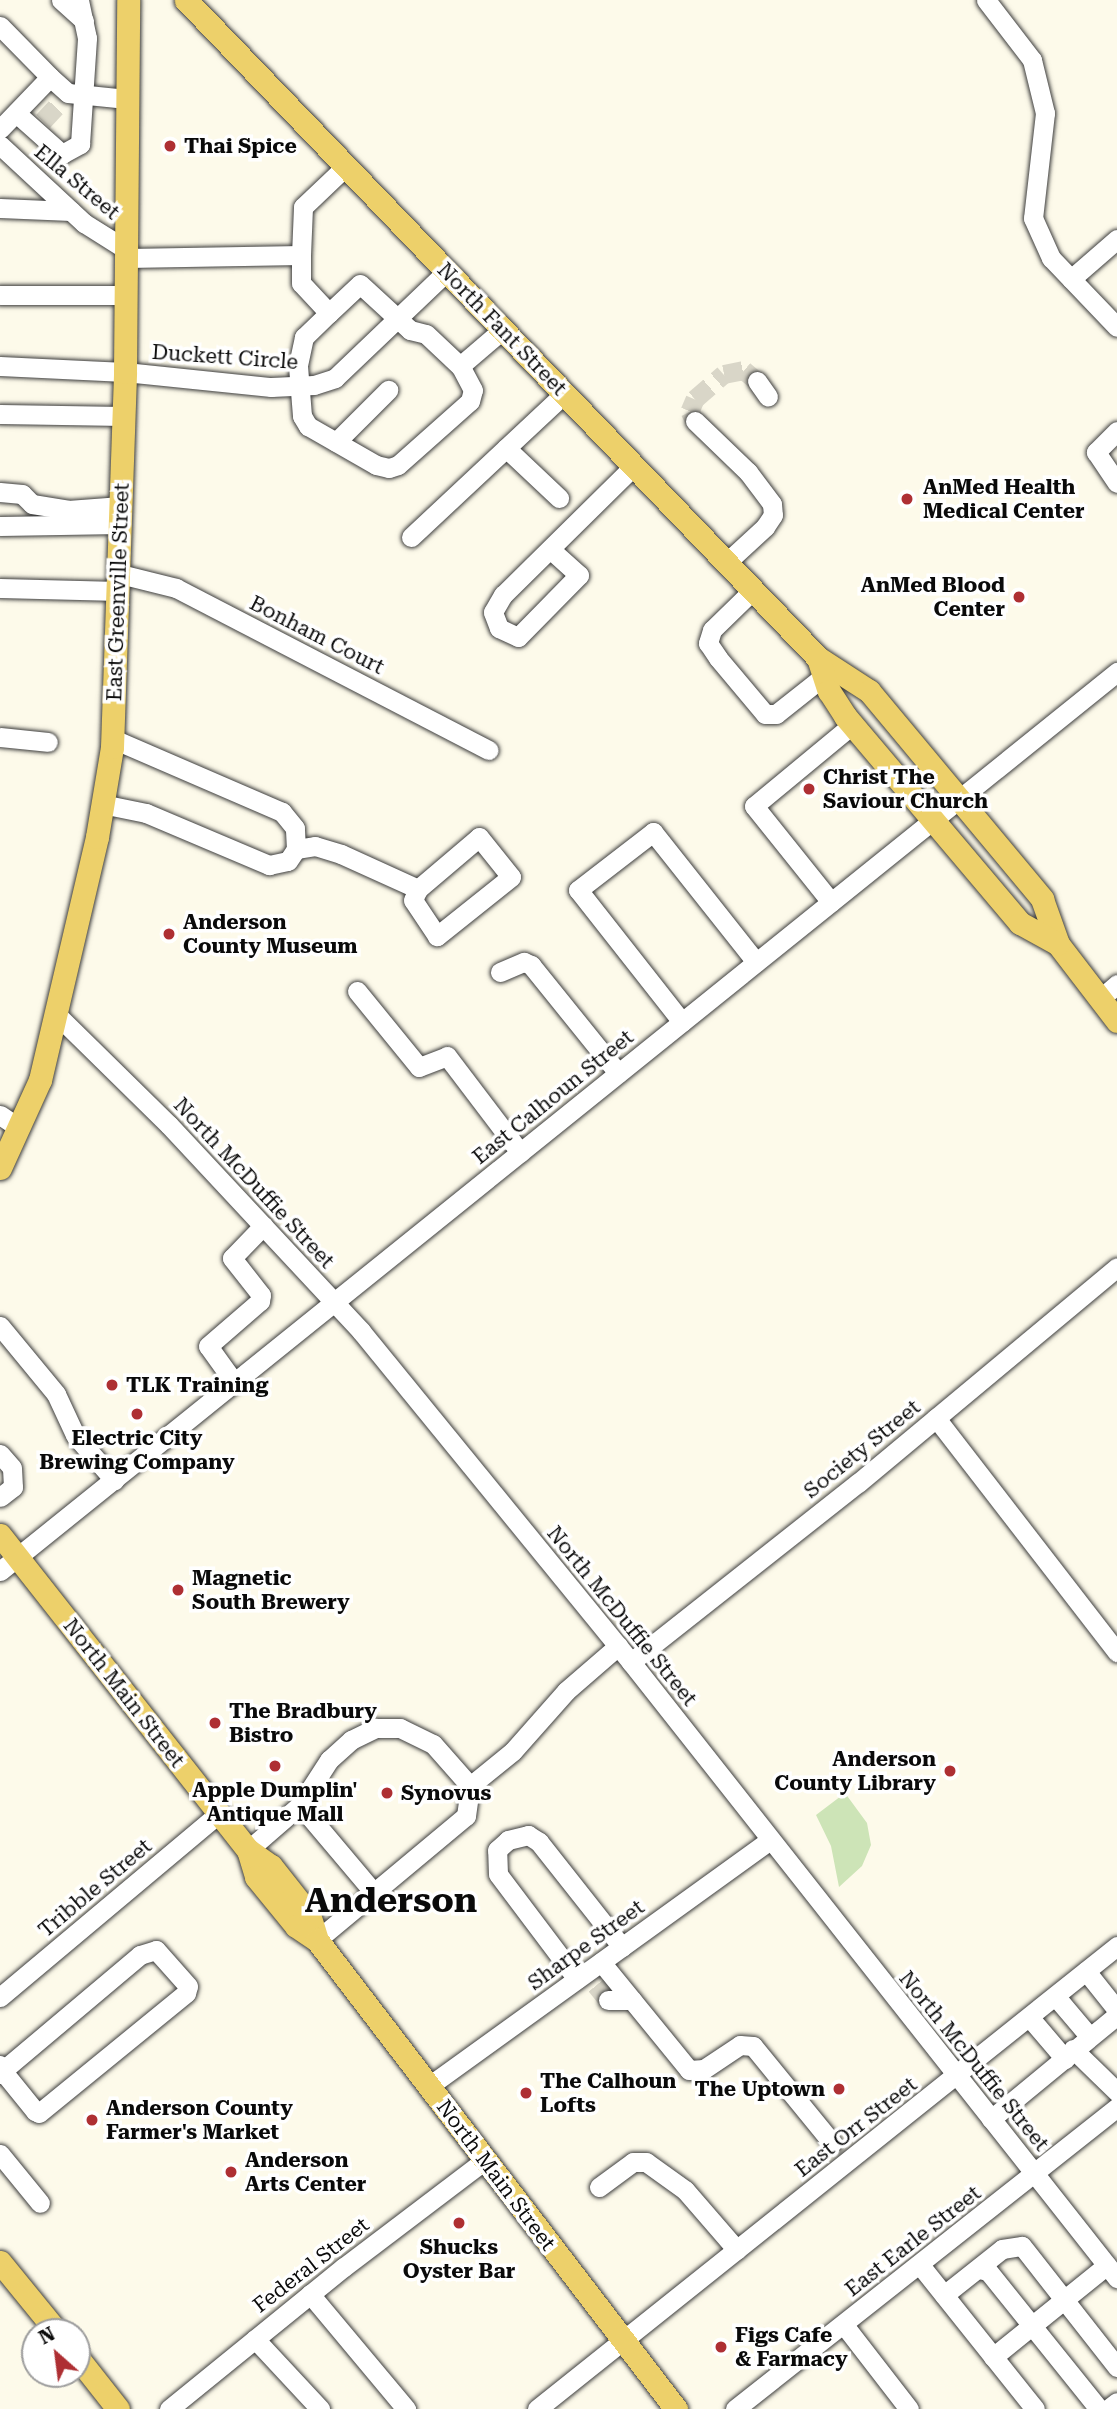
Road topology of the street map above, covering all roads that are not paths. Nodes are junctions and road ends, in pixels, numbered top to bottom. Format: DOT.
graph roads {
  1 [pos="61,0"];
  2 [pos="79,0"];
  3 [pos="128,0"];
  4 [pos="186,0"];
  5 [pos="986,0"];
  6 [pos="83,21"];
  7 [pos="0,26"];
  8 [pos="50,77"];
  9 [pos="70,97"];
  10 [pos="127,99"];
  11 [pos="16,113"];
  12 [pos="0,129"];
  13 [pos="0,145"];
  14 [pos="346,166"];
  15 [pos="0,208"];
  16 [pos="71,211"];
  17 [pos="1117,239"];
  18 [pos="127,254"];
  19 [pos="300,255"];
  20 [pos="446,272"];
  21 [pos="1071,279"];
  22 [pos="0,295"];
  23 [pos="126,295"];
  24 [pos="329,313"];
  25 [pos="398,319"];
  26 [pos="1117,327"];
  27 [pos="502,330"];
  28 [pos="0,366"];
  29 [pos="460,366"];
  30 [pos="125,372"];
  31 [pos="301,387"];
  32 [pos="388,390"];
  33 [pos="564,394"];
  34 [pos="0,414"];
  35 [pos="124,416"];
  36 [pos="695,421"];
  37 [pos="1117,431"];
  38 [pos="336,442"];
  39 [pos="506,448"];
  40 [pos="634,466"];
  41 [pos="1117,483"];
  42 [pos="0,492"];
  43 [pos="559,498"];
  44 [pos="121,515"];
  45 [pos="0,526"];
  46 [pos="411,537"];
  47 [pos="551,549"];
  48 [pos="727,562"];
  49 [pos="119,583"];
  50 [pos="0,587"];
  51 [pos="753,590"];
  52 [pos="821,667"];
  53 [pos="1117,672"];
  54 [pos="853,724"];
  55 [pos="0,737"];
  56 [pos="113,738"];
  57 [pos="48,743"];
  58 [pos="489,750"];
  59 [pos="960,798"];
  60 [pos="102,804"];
  61 [pos="935,818"];
  62 [pos="296,849"];
  63 [pos="418,889"];
  64 [pos="831,902"];
  65 [pos="1058,944"];
  66 [pos="756,962"];
  67 [pos="500,972"];
  68 [pos="357,990"];
  69 [pos="1109,991"];
  70 [pos="56,1014"];
  71 [pos="1117,1021"];
  72 [pos="682,1022"];
  73 [pos="618,1073"];
  74 [pos="0,1115"];
  75 [pos="19,1128"];
  76 [pos="520,1152"];
  77 [pos="0,1168"];
  78 [pos="263,1226"];
  79 [pos="1117,1267"];
  80 [pos="333,1302"];
  81 [pos="0,1326"];
  82 [pos="234,1382"];
  83 [pos="936,1418"];
  84 [pos="0,1454"];
  85 [pos="114,1480"];
  86 [pos="0,1497"];
  87 [pos="0,1535"];
  88 [pos="9,1564"];
  89 [pos="618,1646"];
  90 [pos="1117,1652"];
  91 [pos="631,1662"];
  92 [pos="470,1786"];
  93 [pos="300,1805"];
  94 [pos="219,1813"];
  95 [pos="770,1840"];
  96 [pos="248,1850"];
  97 [pos="375,1894"];
  98 [pos="317,1940"];
  99 [pos="1117,1946"];
  100 [pos="622,1947"];
  101 [pos="1086,1971"];
  102 [pos="594,1980"];
  103 [pos="0,1997"];
  104 [pos="1056,1997"];
  105 [pos="632,2000"];
  106 [pos="1117,2012"];
  107 [pos="1030,2018"];
  108 [pos="1089,2036"];
  109 [pos="1069,2054"];
  110 [pos="1,2070"];
  111 [pos="956,2077"];
  112 [pos="429,2087"];
  113 [pos="1117,2092"];
  114 [pos="1117,2107"];
  115 [pos="991,2119"];
  116 [pos="832,2143"];
  117 [pos="0,2154"];
  118 [pos="485,2160"];
  119 [pos="1035,2173"];
  120 [pos="599,2187"];
  121 [pos="40,2203"];
  122 [pos="737,2250"];
  123 [pos="0,2262"];
  124 [pos="919,2265"];
  125 [pos="983,2270"];
  126 [pos="1112,2271"];
  127 [pos="310,2294"];
  128 [pos="944,2295"];
  129 [pos="1066,2298"];
  130 [pos="46,2318"];
  131 [pos="844,2325"];
  132 [pos="1032,2325"];
  133 [pos="255,2339"];
  134 [pos="622,2340"];
  135 [pos="993,2357"];
  136 [pos="1117,2367"];
  137 [pos="91,2375"];
  138 [pos="1117,2402"];
  139 [pos="118,2409"];
  140 [pos="169,2409"];
  141 [pos="320,2409"];
  142 [pos="406,2409"];
  143 [pos="537,2409"];
  144 [pos="676,2409"];
  145 [pos="735,2409"];
  146 [pos="909,2409"];
  147 [pos="1035,2409"];
  148 [pos="1099,2409"];
  149 [pos="1108,2409"];
  1 -- 6 [label="street"];
  2 -- 6 [label="street"];
  3 -- 10 [label="main road, East Greenville Street"];
  4 -- 14 [label="main road, North Fant Street"];
  5 -- 21 [label="street"];
  6 -- 9 [label="street"];
  7 -- 8 [label="street"];
  8 -- 9 [label="street"];
  8 -- 11 [label="street"];
  9 -- 10 [label="street"];
  9 -- 11 [label="street"];
  10 -- 18 [label="main road, East Greenville Street"];
  11 -- 12 [label="street"];
  13 -- 16 [label="street, Ella Street"];
  14 -- 19 [label="street"];
  14 -- 20 [label="main road, North Fant Street"];
  15 -- 16 [label="street"];
  16 -- 18 [label="street, Ella Street"];
  17 -- 21 [label="street"];
  18 -- 19 [label="street"];
  18 -- 23 [label="main road, East Greenville Street"];
  19 -- 24 [label="street"];
  20 -- 25 [label="street, Duckett Circle"];
  20 -- 27 [label="main road, North Fant Street"];
  21 -- 26 [label="street"];
  22 -- 23 [label="street"];
  23 -- 30 [label="main road, East Greenville Street"];
  24 -- 25 [label="street"];
  24 -- 31 [label="street"];
  25 -- 29 [label="street"];
  25 -- 31 [label="street, Duckett Circle"];
  27 -- 29 [label="street"];
  27 -- 33 [label="main road, North Fant Street"];
  28 -- 30 [label="street, Duckett Circle"];
  29 -- 38 [label="street"];
  30 -- 31 [label="street, Duckett Circle"];
  30 -- 35 [label="main road, East Greenville Street"];
  31 -- 38 [label="street"];
  32 -- 38 [label="street"];
  33 -- 39 [label="street"];
  33 -- 40 [label="main road, North Fant Street"];
  34 -- 35 [label="street"];
  35 -- 44 [label="main road, East Greenville Street"];
  36 -- 48 [label="street"];
  37 -- 41 [label="street"];
  39 -- 43 [label="street"];
  39 -- 46 [label="street"];
  40 -- 47 [label="street"];
  40 -- 48 [label="main road, North Fant Street"];
  42 -- 44 [label="street"];
  44 -- 45 [label="street"];
  44 -- 49 [label="main road, East Greenville Street"];
  47 -- 47 [label="street"];
  48 -- 51 [label="main road, North Fant Street"];
  49 -- 50 [label="street, Bonham Court"];
  49 -- 56 [label="main road, East Greenville Street"];
  49 -- 58 [label="street, Bonham Court"];
  51 -- 52 [label="main road, North Fant Street"];
  51 -- 52 [label="street"];
  52 -- 54 [label="main road, North Fant Street"];
  52 -- 59 [label="main road, North Fant Street"];
  53 -- 59 [label="street, East Calhoun Street"];
  54 -- 61 [label="main road, North Fant Street"];
  54 -- 64 [label="street"];
  55 -- 57 [label="street"];
  56 -- 60 [label="main road, East Greenville Street"];
  56 -- 62 [label="street"];
  59 -- 61 [label="street, East Calhoun Street"];
  59 -- 65 [label="main road, North Fant Street"];
  60 -- 62 [label="street"];
  60 -- 70 [label="main road, East Greenville Street"];
  61 -- 64 [label="street, East Calhoun Street"];
  61 -- 65 [label="main road, North Fant Street"];
  62 -- 63 [label="street"];
  63 -- 63 [label="street"];
  64 -- 66 [label="street, East Calhoun Street"];
  65 -- 69 [label="main road, North Fant Street"];
  66 -- 72 [label="street, East Calhoun Street"];
  66 -- 72 [label="street"];
  67 -- 73 [label="street"];
  68 -- 76 [label="street"];
  69 -- 71 [label="main road, North Fant Street"];
  70 -- 75 [label="main road, East Greenville Street"];
  70 -- 78 [label="street, North McDuffie Street"];
  72 -- 73 [label="street, East Calhoun Street"];
  73 -- 76 [label="street, East Calhoun Street"];
  74 -- 75 [label="street"];
  75 -- 77 [label="main road, East Greenville Street"];
  76 -- 80 [label="street, East Calhoun Street"];
  78 -- 80 [label="street, North McDuffie Street"];
  78 -- 82 [label="street"];
  79 -- 83 [label="street, Society Street"];
  80 -- 82 [label="street, East Calhoun Street"];
  80 -- 89 [label="street, North McDuffie Street"];
  81 -- 85 [label="street"];
  82 -- 85 [label="street, East Calhoun Street"];
  83 -- 90 [label="street"];
  83 -- 91 [label="street, Society Street"];
  84 -- 86 [label="street"];
  85 -- 88 [label="street, East Calhoun Street"];
  87 -- 88 [label="main road, North Main Street"];
  88 -- 94 [label="main road, North Main Street"];
  89 -- 91 [label="street, North McDuffie Street"];
  89 -- 92 [label="street"];
  91 -- 95 [label="street, North McDuffie Street"];
  92 -- 93 [label="street"];
  92 -- 97 [label="street"];
  93 -- 96 [label="street"];
  93 -- 97 [label="street"];
  94 -- 96 [label="main road, North Main Street"];
  94 -- 103 [label="street, Tribble Street"];
  95 -- 100 [label="street, Sharpe Street"];
  95 -- 111 [label="street, North McDuffie Street"];
  96 -- 98 [label="main road, North Main Street"];
  97 -- 98 [label="street"];
  98 -- 112 [label="main road, North Main Street"];
  99 -- 101 [label="street, East Orr Street"];
  100 -- 102 [label="street, Sharpe Street"];
  100 -- 102 [label="street"];
  101 -- 104 [label="street, East Orr Street"];
  101 -- 106 [label="street"];
  102 -- 105 [label="street"];
  102 -- 105 [label="street"];
  102 -- 112 [label="street, Sharpe Street"];
  104 -- 107 [label="street, East Orr Street"];
  104 -- 108 [label="street"];
  105 -- 116 [label="street"];
  106 -- 108 [label="street"];
  107 -- 109 [label="street"];
  107 -- 111 [label="street, East Orr Street"];
  108 -- 109 [label="street"];
  109 -- 113 [label="street"];
  109 -- 115 [label="street"];
  110 -- 110 [label="street"];
  111 -- 115 [label="street, North McDuffie Street"];
  111 -- 122 [label="street, East Orr Street"];
  112 -- 118 [label="main road, North Main Street"];
  114 -- 119 [label="street, East Earle Street"];
  115 -- 119 [label="street, North McDuffie Street"];
  117 -- 121 [label="street"];
  118 -- 127 [label="street, Federal Street"];
  118 -- 134 [label="main road, North Main Street"];
  119 -- 124 [label="street, East Earle Street"];
  119 -- 126 [label="street, North McDuffie Street"];
  120 -- 122 [label="street"];
  122 -- 134 [label="street, East Orr Street"];
  123 -- 130 [label="main road"];
  124 -- 128 [label="street"];
  124 -- 131 [label="street, East Earle Street"];
  125 -- 128 [label="street"];
  125 -- 129 [label="street"];
  125 -- 132 [label="street"];
  126 -- 129 [label="street"];
  127 -- 133 [label="street, Federal Street"];
  127 -- 142 [label="street"];
  128 -- 135 [label="street"];
  129 -- 132 [label="street"];
  129 -- 136 [label="street"];
  131 -- 145 [label="street, East Earle Street"];
  131 -- 146 [label="street"];
  132 -- 135 [label="street"];
  132 -- 148 [label="street"];
  133 -- 140 [label="street, Federal Street"];
  133 -- 141 [label="street"];
  134 -- 143 [label="street, East Orr Street"];
  134 -- 144 [label="main road, North Main Street"];
  135 -- 147 [label="street"];
  137 -- 139 [label="main road"];
  138 -- 149 [label="street"];
}
